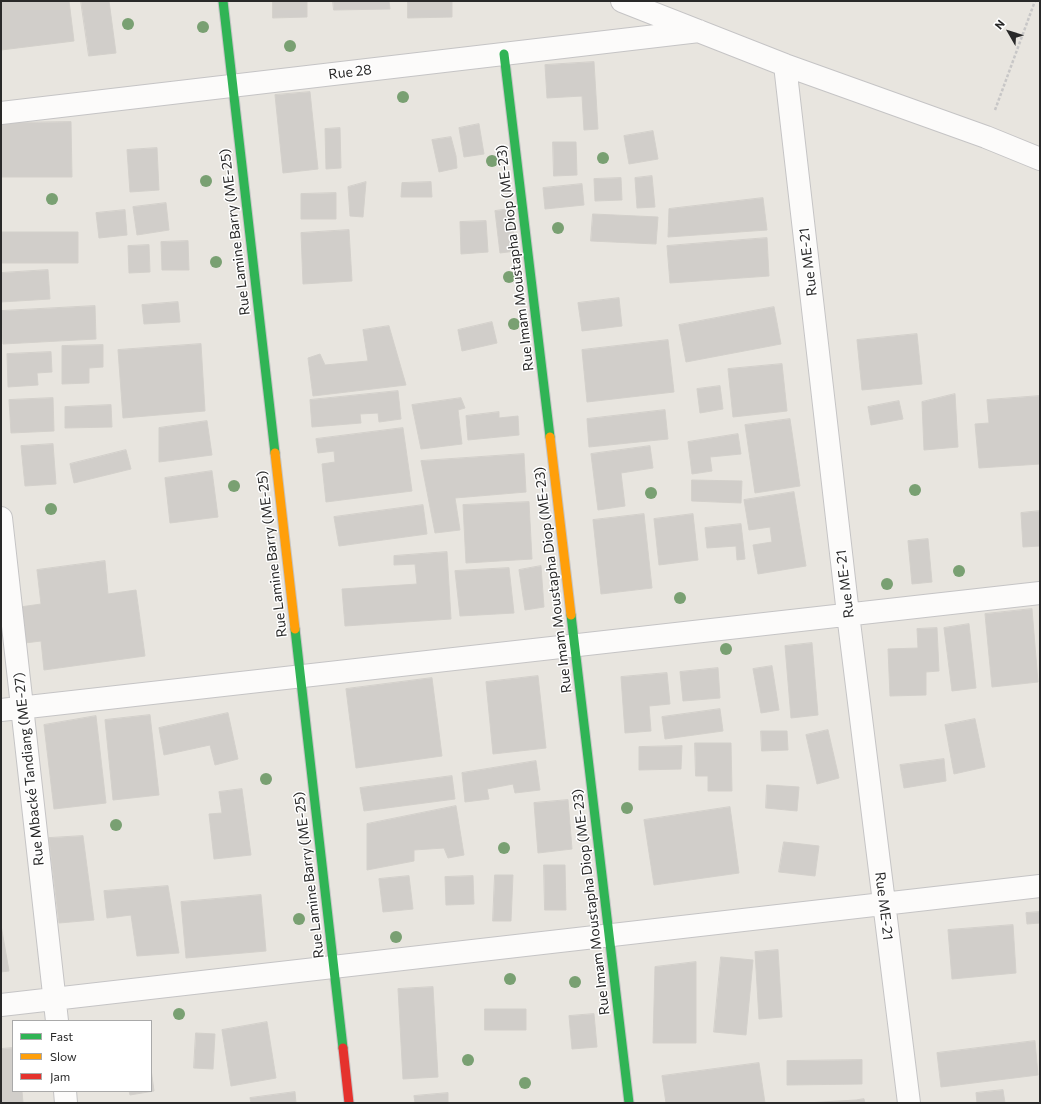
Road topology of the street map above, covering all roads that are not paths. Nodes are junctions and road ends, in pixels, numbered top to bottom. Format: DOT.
graph roads {
  1 [pos="223,1"];
  2 [pos="622,1"];
  3 [pos="699,31"];
  4 [pos="504,54"];
  5 [pos="786,65"];
  6 [pos="233,86"];
  7 [pos="1,113"];
  8 [pos="1040,159"];
  9 [pos="1,518"];
  10 [pos="1040,593"];
  11 [pos="848,614"];
  12 [pos="575,645"];
  13 [pos="300,676"];
  14 [pos="22,708"];
  15 [pos="1,710"];
  16 [pos="1040,886"];
  17 [pos="884,904"];
  18 [pos="610,936"];
  19 [pos="334,967"];
  20 [pos="55,999"];
  21 [pos="1,1005"];
  22 [pos="57,1020"];
  23 [pos="65,1092"];
  24 [pos="66,1103"];
  25 [pos="349,1103"];
  26 [pos="629,1103"];
  27 [pos="909,1103"];
  1 -- 6 [label="street, Rue Lamine Barry (ME-25)"];
  2 -- 3 [label="street"];
  3 -- 4 [label="street, Rue 28"];
  3 -- 5 [label="street"];
  4 -- 6 [label="street, Rue 28"];
  4 -- 12 [label="street, Rue Imam Moustapha Diop (ME-23)"];
  5 -- 8 [label="street"];
  5 -- 11 [label="street, Rue ME-21"];
  6 -- 7 [label="street, Rue 28"];
  6 -- 13 [label="street, Rue Lamine Barry (ME-25)"];
  9 -- 14 [label="street, Rue Mbacké Tandiang (ME-27)"];
  10 -- 11 [label="street"];
  11 -- 12 [label="street"];
  11 -- 17 [label="street, Rue ME-21"];
  12 -- 13 [label="street"];
  12 -- 18 [label="street, Rue Imam Moustapha Diop (ME-23)"];
  13 -- 14 [label="street"];
  13 -- 19 [label="street, Rue Lamine Barry (ME-25)"];
  14 -- 15 [label="street"];
  14 -- 20 [label="street, Rue Mbacké Tandiang (ME-27)"];
  16 -- 17 [label="street"];
  17 -- 18 [label="street"];
  17 -- 27 [label="street, Rue ME-21"];
  18 -- 19 [label="street"];
  18 -- 26 [label="street, Rue Imam Moustapha Diop (ME-23)"];
  19 -- 20 [label="street"];
  19 -- 25 [label="street, Rue Lamine Barry (ME-25)"];
  20 -- 21 [label="street"];
  20 -- 22 [label="street, Rue Mbacké Tandiang (ME-27)"];
  23 -- 24 [label="street"];
}
